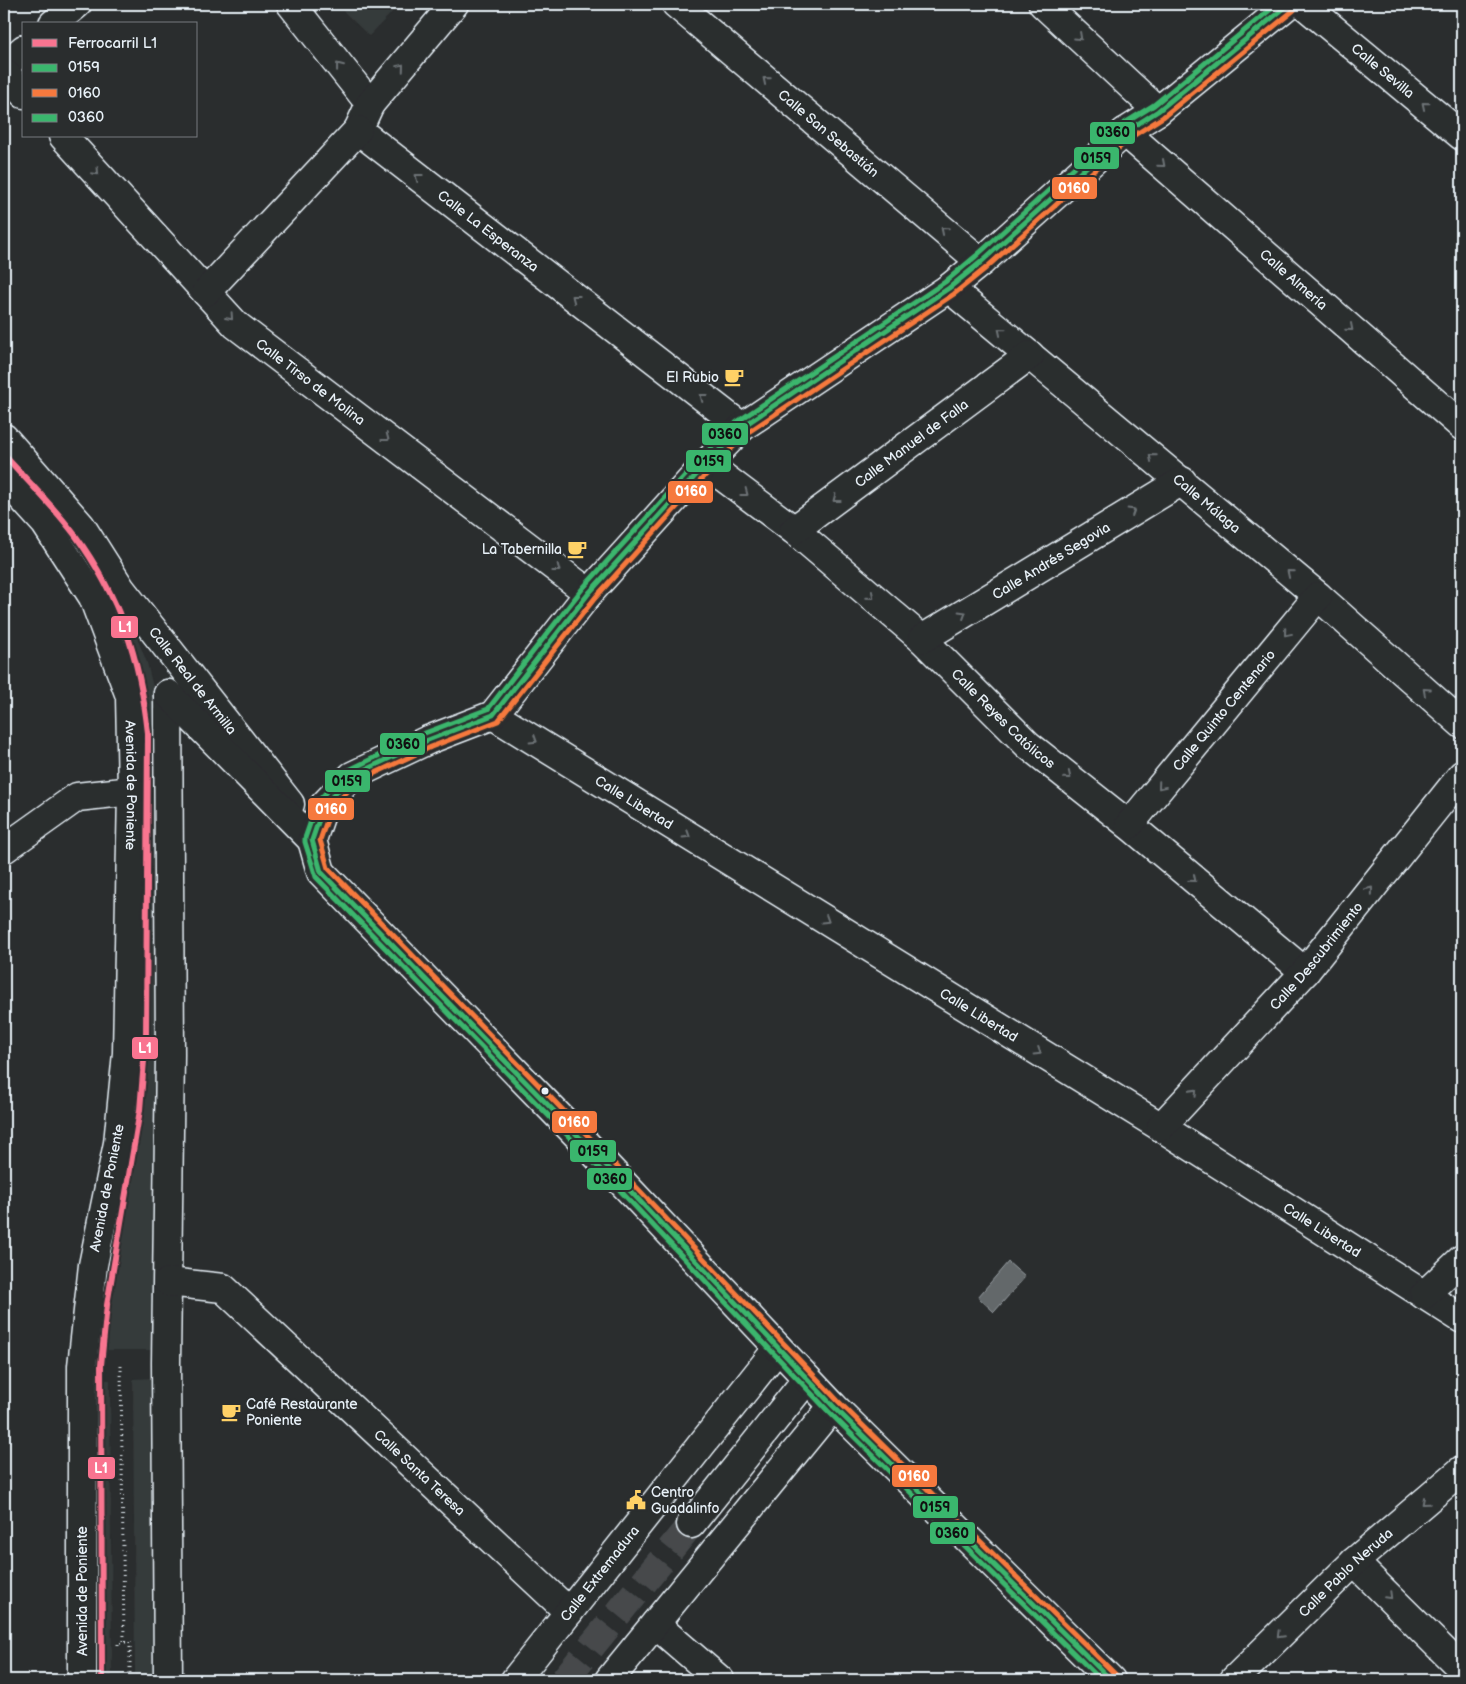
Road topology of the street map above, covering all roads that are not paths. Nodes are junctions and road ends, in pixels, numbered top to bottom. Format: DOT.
graph roads {
  1 [pos="77,4"];
  2 [pos="291,4"];
  3 [pos="454,4"];
  4 [pos="676,4"];
  5 [pos="1043,4"];
  6 [pos="1288,4"];
  7 [pos="1303,4"];
  8 [pos="55,22"];
  9 [pos="22,51"];
  10 [pos="4,66"];
  11 [pos="4,72"];
  12 [pos="22,92"];
  13 [pos="370,104"];
  14 [pos="1158,111"];
  15 [pos="358,130"];
  16 [pos="1125,132"];
  17 [pos="1462,136"];
  18 [pos="65,138"];
  19 [pos="981,262"];
  20 [pos="949,288"];
  21 [pos="206,292"];
  22 [pos="1030,355"];
  23 [pos="1462,426"];
  24 [pos="742,427"];
  25 [pos="4,438"];
  26 [pos="706,464"];
  27 [pos="4,478"];
  28 [pos="1182,481"];
  29 [pos="794,530"];
  30 [pos="589,593"];
  31 [pos="1318,596"];
  32 [pos="922,639"];
  33 [pos="168,694"];
  34 [pos="130,696"];
  35 [pos="493,715"];
  36 [pos="1462,724"];
  37 [pos="1462,775"];
  38 [pos="132,791"];
  39 [pos="290,804"];
  40 [pos="1128,825"];
  41 [pos="312,840"];
  42 [pos="5,845"];
  43 [pos="1305,972"];
  44 [pos="1160,1127"];
  45 [pos="1462,1259"];
  46 [pos="168,1282"];
  47 [pos="1424,1295"];
  48 [pos="1462,1319"];
  49 [pos="778,1348"];
  50 [pos="807,1379"];
  51 [pos="833,1406"];
  52 [pos="1462,1470"];
  53 [pos="691,1524"];
  54 [pos="1354,1562"];
  55 [pos="569,1612"];
  56 [pos="655,1624"];
  57 [pos="1462,1669"];
  58 [pos="82,1680"];
  59 [pos="168,1680"];
  60 [pos="515,1680"];
  61 [pos="609,1680"];
  62 [pos="720,1680"];
  63 [pos="1111,1680"];
  64 [pos="1234,1680"];
  1 -- 8 [label="street"];
  13 -- 2 [label="street, one-way"];
  13 -- 3 [label="street, one-way"];
  19 -- 4 [label="street, Calle San Sebastián, one-way"];
  5 -- 14 [label="street, one-way"];
  6 -- 14 [label="street"];
  17 -- 7 [label="street, Calle Sevilla, one-way"];
  9 -- 10 [label="street"];
  11 -- 12 [label="street"];
  13 -- 15 [label="street"];
  14 -- 16 [label="street"];
  15 -- 21 [label="street"];
  24 -- 15 [label="street, Calle La Esperanza, one-way"];
  16 -- 19 [label="street"];
  16 -- 23 [label="street, Calle Almería, one-way"];
  18 -- 21 [label="street, Calle Tirso de Molina, one-way"];
  19 -- 20 [label="street"];
  22 -- 20 [label="street, Calle Málaga, one-way"];
  20 -- 24 [label="street"];
  21 -- 30 [label="street, Calle Tirso de Molina, one-way"];
  28 -- 22 [label="street, Calle Málaga, one-way"];
  22 -- 29 [label="street, Calle Manuel de Falla, one-way"];
  24 -- 26 [label="street"];
  25 -- 39 [label="street, Calle Real de Armilla"];
  26 -- 29 [label="street, Calle Reyes Católicos, one-way"];
  26 -- 30 [label="street"];
  27 -- 34 [label="street"];
  31 -- 28 [label="street, Calle Málaga, one-way"];
  32 -- 28 [label="street, Calle Andrés Segovia, one-way"];
  29 -- 32 [label="street, Calle Reyes Católicos, one-way"];
  30 -- 35 [label="street"];
  36 -- 31 [label="street, Calle Málaga, one-way"];
  31 -- 40 [label="street, Calle Quinto Centenario, one-way"];
  32 -- 40 [label="street, Calle Reyes Católicos, one-way"];
  33 -- 34 [label="street"];
  33 -- 41 [label="street, Calle Real de Armilla"];
  33 -- 46 [label="street"];
  34 -- 38 [label="street, Avenida de Poniente"];
  35 -- 41 [label="street"];
  35 -- 44 [label="street, Calle Libertad, one-way"];
  43 -- 37 [label="street, Calle Descubrimiento, one-way"];
  38 -- 42 [label="street"];
  38 -- 58 [label="street, Avenida de Poniente"];
  40 -- 43 [label="street, Calle Reyes Católicos, one-way"];
  41 -- 49 [label="street"];
  44 -- 43 [label="street, Calle Descubrimiento, one-way"];
  44 -- 47 [label="street, Calle Libertad"];
  45 -- 47 [label="street"];
  46 -- 55 [label="street, Calle Santa Teresa"];
  46 -- 59 [label="street"];
  47 -- 48 [label="street, Calle Libertad"];
  49 -- 50 [label="street"];
  49 -- 55 [label="street, Calle Extremadura"];
  50 -- 51 [label="street"];
  50 -- 53 [label="street"];
  51 -- 56 [label="street"];
  51 -- 63 [label="street"];
  52 -- 54 [label="street, Calle Pablo Neruda, one-way"];
  54 -- 57 [label="street, one-way"];
  54 -- 64 [label="street, Calle Pablo Neruda, one-way"];
  55 -- 60 [label="street, Calle Extremadura"];
  56 -- 61 [label="street"];
  56 -- 62 [label="street"];
}
